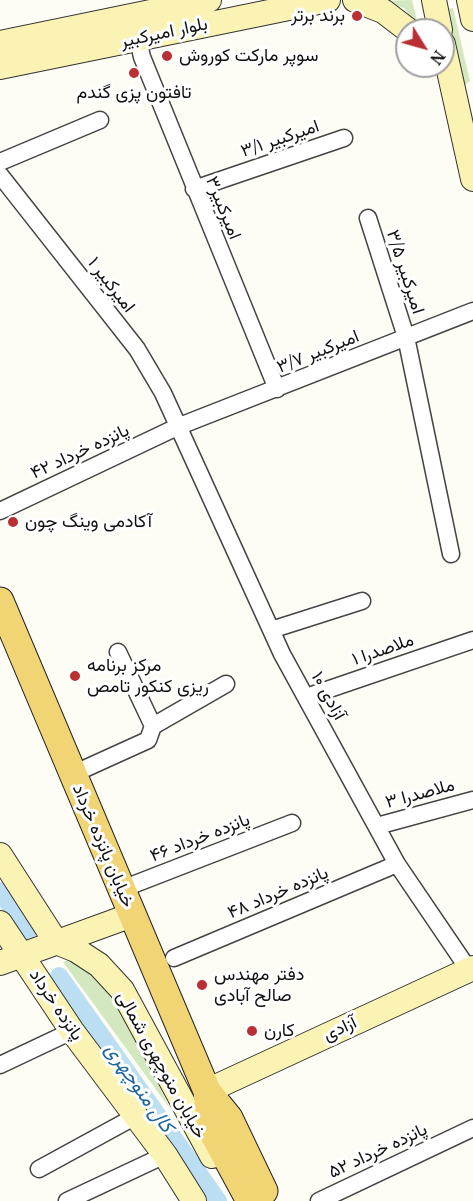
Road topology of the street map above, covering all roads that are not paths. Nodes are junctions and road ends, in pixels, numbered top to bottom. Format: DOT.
graph roads {
  1 [pos="328,0"];
  2 [pos="355,0"];
  3 [pos="434,0"];
  4 [pos="469,0"];
  5 [pos="197,8"];
  6 [pos="438,18"];
  7 [pos="473,19"];
  8 [pos="395,20"];
  9 [pos="138,39"];
  10 [pos="1,40"];
  11 [pos="0,68"];
  12 [pos="446,78"];
  13 [pos="454,78"];
  14 [pos="460,95"];
  15 [pos="100,120"];
  16 [pos="344,138"];
  17 [pos="0,162"];
  18 [pos="0,175"];
  19 [pos="473,179"];
  20 [pos="194,189"];
  21 [pos="368,218"];
  22 [pos="473,311"];
  23 [pos="406,337"];
  24 [pos="277,390"];
  25 [pos="177,427"];
  26 [pos="0,511"];
  27 [pos="451,554"];
  28 [pos="0,601"];
  29 [pos="362,601"];
  30 [pos="6,630"];
  31 [pos="271,630"];
  32 [pos="473,640"];
  33 [pos="118,652"];
  34 [pos="226,684"];
  35 [pos="306,697"];
  36 [pos="153,726"];
  37 [pos="73,774"];
  38 [pos="473,800"];
  39 [pos="292,823"];
  40 [pos="377,826"];
  41 [pos="0,855"];
  42 [pos="397,864"];
  43 [pos="122,889"];
  44 [pos="132,915"];
  45 [pos="0,923"];
  46 [pos="57,942"];
  47 [pos="23,955"];
  48 [pos="174,958"];
  49 [pos="0,963"];
  50 [pos="472,971"];
  51 [pos="72,1031"];
  52 [pos="0,1065"];
  53 [pos="207,1091"];
  54 [pos="136,1116"];
  55 [pos="473,1128"];
  56 [pos="165,1155"];
  57 [pos="39,1169"];
  58 [pos="67,1201"];
  59 [pos="194,1201"];
  60 [pos="248,1201"];
  61 [pos="269,1201"];
  62 [pos="319,1201"];
  1 -- 5 [label="main road, بلوار امیرکبیر"];
  2 -- 8 [label="main road"];
  3 -- 6 [label="main road"];
  4 -- 7 [label="main road"];
  5 -- 9 [label="main road, بلوار امیرکبیر"];
  5 -- 10 [label="main road, بلوار امیرکبیر"];
  9 -- 11 [label="main road, بلوار امیرکبیر"];
  9 -- 20 [label="street, امیرکبیر۳"];
  12 -- 14 [label="main road"];
  13 -- 14 [label="main road"];
  14 -- 19 [label="main road"];
  15 -- 17 [label="street"];
  16 -- 20 [label="street, امیرکبیر ۳/۱"];
  18 -- 25 [label="street, امیرکبیر ۱"];
  20 -- 24 [label="street, امیرکبیر۳"];
  21 -- 23 [label="street, امیرکبیر ۳/۵"];
  22 -- 23 [label="street, امیرکبیر ۳/۷"];
  23 -- 24 [label="street, امیرکبیر ۳/۷"];
  23 -- 27 [label="street, امیرکبیر ۳/۵"];
  24 -- 25 [label="street, امیرکبیر ۳/۷"];
  25 -- 26 [label="street, پانزده خرداد ۴۲"];
  25 -- 31 [label="street, آزادی ۱۰"];
  28 -- 30 [label="main road, خیابان پانزده خرداد"];
  29 -- 31 [label="street"];
  30 -- 37 [label="main road, خیابان پانزده خرداد"];
  31 -- 35 [label="street, آزادی ۱۰"];
  32 -- 35 [label="street, ملاصدرا ۱"];
  33 -- 36 [label="street"];
  34 -- 36 [label="street"];
  35 -- 40 [label="street, آزادی ۱۰"];
  36 -- 37 [label="street"];
  37 -- 43 [label="main road, خیابان پانزده خرداد"];
  38 -- 40 [label="street, ملاصدرا ۳"];
  39 -- 43 [label="street, پانزده خرداد ۴۶"];
  40 -- 42 [label="street, آزادی ۱۰"];
  41 -- 46 [label="main road"];
  42 -- 48 [label="street, پانزده خرداد ۴۸"];
  42 -- 50 [label="street, آزادی ۱۰"];
  43 -- 44 [label="main road, خیابان پانزده خرداد"];
  44 -- 46 [label="main road"];
  44 -- 53 [label="main road, خیابان پانزده خرداد"];
  45 -- 47 [label="main road"];
  46 -- 47 [label="main road"];
  46 -- 60 [label="main road, خیابان منوچهری شمالی"];
  47 -- 49 [label="main road"];
  47 -- 51 [label="main road, پانزده خرداد"];
  50 -- 53 [label="main road, آزادی"];
  51 -- 52 [label="street"];
  51 -- 54 [label="main road, پانزده خرداد"];
  53 -- 60 [label="main road, خیابان پانزده خرداد"];
  53 -- 61 [label="main road, خیابان پانزده خرداد"];
  54 -- 56 [label="main road, پانزده خرداد"];
  54 -- 57 [label="street"];
  55 -- 62 [label="street, پانزده خرداد ۵۲"];
  56 -- 58 [label="street"];
  56 -- 59 [label="main road, پانزده خرداد"];
}
